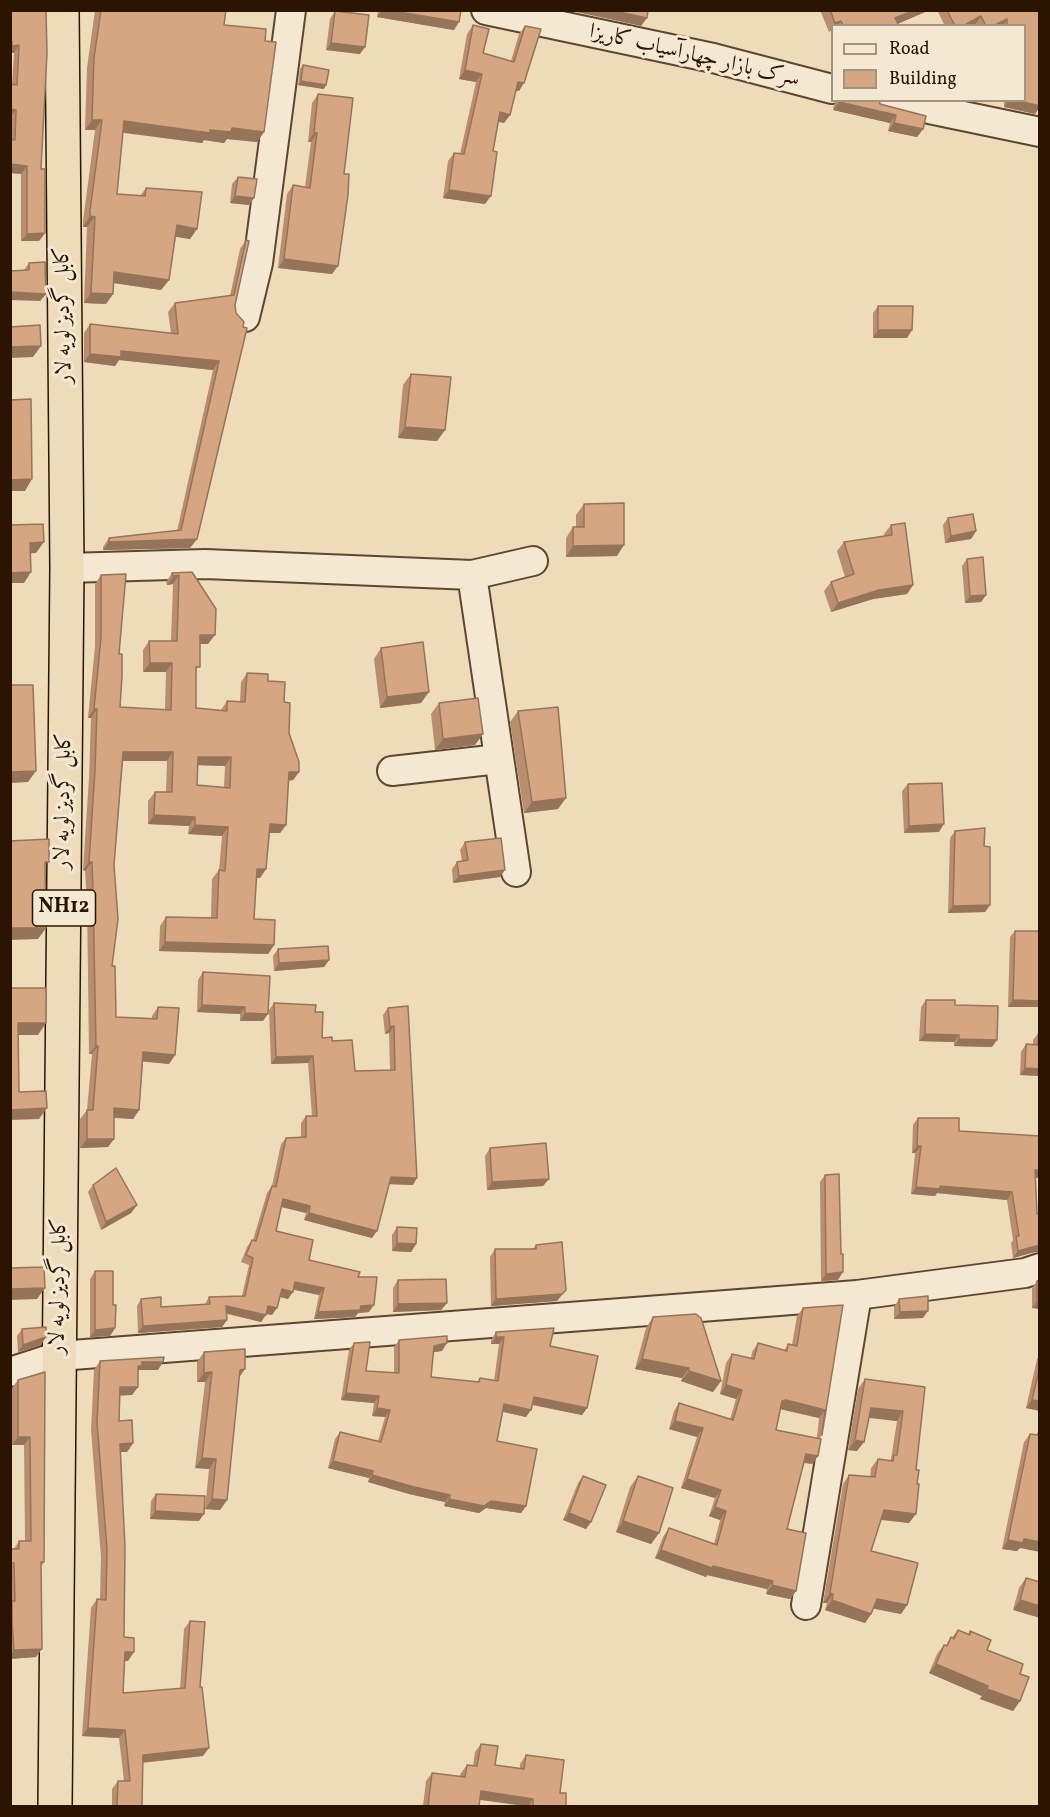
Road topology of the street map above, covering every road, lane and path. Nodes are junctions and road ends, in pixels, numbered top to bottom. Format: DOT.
graph roads {
  1 [pos="62,10"];
  2 [pos="291,10"];
  3 [pos="486,10"];
  4 [pos="831,89"];
  5 [pos="896,102"];
  6 [pos="1040,132"];
  7 [pos="245,317"];
  8 [pos="533,561"];
  9 [pos="67,568"];
  10 [pos="472,575"];
  11 [pos="499,759"];
  12 [pos="392,771"];
  13 [pos="516,872"];
  14 [pos="1040,1268"];
  15 [pos="857,1295"];
  16 [pos="59,1356"];
  17 [pos="10,1372"];
  18 [pos="806,1605"];
  19 [pos="55,1806"];
  1 -- 9 [label="highway, کابل گردیز لویه لار / NH12"];
  2 -- 7 [label="street"];
  3 -- 4 [label="street, سرک بازار چهارآسیاب کاریزا"];
  5 -- 6 [label="street"];
  8 -- 10 [label="street"];
  9 -- 10 [label="street"];
  9 -- 16 [label="highway, کابل گردیز لویه لار / NH12"];
  10 -- 11 [label="street"];
  11 -- 12 [label="street"];
  11 -- 13 [label="street"];
  14 -- 15 [label="street"];
  15 -- 16 [label="street"];
  15 -- 18 [label="street"];
  16 -- 17 [label="street"];
  16 -- 19 [label="highway, کابل گردیز لویه لار / NH12"];
}
